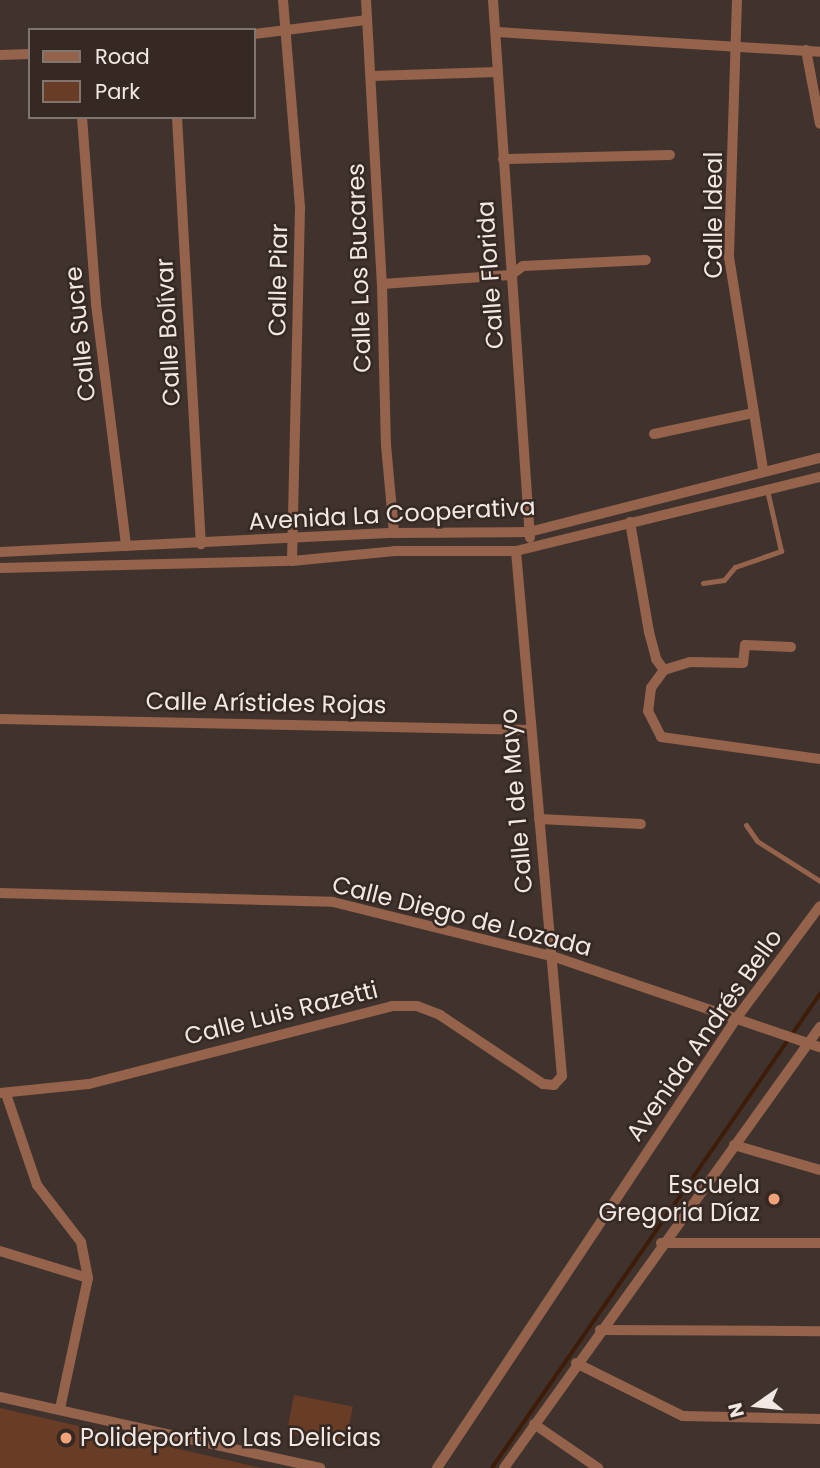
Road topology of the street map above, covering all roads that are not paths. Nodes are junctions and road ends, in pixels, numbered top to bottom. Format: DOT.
graph roads {
  1 [pos="283,0"];
  2 [pos="366,0"];
  3 [pos="493,0"];
  4 [pos="737,0"];
  5 [pos="367,20"];
  6 [pos="286,29"];
  7 [pos="496,32"];
  8 [pos="256,34"];
  9 [pos="738,48"];
  10 [pos="806,50"];
  11 [pos="820,52"];
  12 [pos="28,54"];
  13 [pos="0,55"];
  14 [pos="497,72"];
  15 [pos="370,76"];
  16 [pos="82,119"];
  17 [pos="177,119"];
  18 [pos="820,124"];
  19 [pos="670,155"];
  20 [pos="503,159"];
  21 [pos="646,260"];
  22 [pos="511,275"];
  23 [pos="382,284"];
  24 [pos="754,412"];
  25 [pos="654,434"];
  26 [pos="820,458"];
  27 [pos="763,470"];
  28 [pos="820,477"];
  29 [pos="767,490"];
  30 [pos="630,522"];
  31 [pos="394,533"];
  32 [pos="529,533"];
  33 [pos="294,541"];
  34 [pos="201,544"];
  35 [pos="126,546"];
  36 [pos="532,547"];
  37 [pos="516,551"];
  38 [pos="0,552"];
  39 [pos="292,561"];
  40 [pos="0,568"];
  41 [pos="703,583"];
  42 [pos="791,647"];
  43 [pos="664,670"];
  44 [pos="0,719"];
  45 [pos="530,730"];
  46 [pos="820,759"];
  47 [pos="539,819"];
  48 [pos="641,824"];
  49 [pos="746,825"];
  50 [pos="820,881"];
  51 [pos="0,893"];
  52 [pos="820,906"];
  53 [pos="552,956"];
  54 [pos="738,1016"];
  55 [pos="820,1027"];
  56 [pos="807,1045"];
  57 [pos="820,1047"];
  58 [pos="554,1085"];
  59 [pos="3,1093"];
  60 [pos="734,1144"];
  61 [pos="820,1170"];
  62 [pos="662,1243"];
  63 [pos="820,1243"];
  64 [pos="0,1251"];
  65 [pos="88,1278"];
  66 [pos="600,1330"];
  67 [pos="820,1331"];
  68 [pos="576,1363"];
  69 [pos="0,1397"];
  70 [pos="60,1409"];
  71 [pos="820,1419"];
  72 [pos="534,1424"];
  73 [pos="320,1468"];
  74 [pos="437,1468"];
  75 [pos="504,1468"];
  76 [pos="598,1468"];
  1 -- 6 [label="street, Calle Piar"];
  2 -- 5 [label="street, Calle Los Bucares"];
  3 -- 7 [label="street, Calle Florida"];
  4 -- 9 [label="street, Calle Ideal"];
  5 -- 6 [label="street"];
  5 -- 15 [label="street, Calle Los Bucares"];
  6 -- 8 [label="street"];
  6 -- 33 [label="street, Calle Piar"];
  7 -- 9 [label="street"];
  7 -- 14 [label="street, Calle Florida"];
  9 -- 10 [label="street"];
  9 -- 24 [label="street, Calle Ideal"];
  10 -- 11 [label="street"];
  10 -- 18 [label="street"];
  12 -- 13 [label="street"];
  14 -- 15 [label="street"];
  14 -- 20 [label="street, Calle Florida"];
  15 -- 23 [label="street, Calle Los Bucares"];
  16 -- 35 [label="street, Calle Sucre"];
  17 -- 34 [label="street, Calle Bolívar"];
  19 -- 20 [label="street"];
  20 -- 22 [label="street, Calle Florida"];
  21 -- 22 [label="street"];
  22 -- 23 [label="street"];
  22 -- 32 [label="street, Calle Florida"];
  23 -- 31 [label="street, Calle Los Bucares"];
  24 -- 25 [label="street"];
  24 -- 27 [label="street, Calle Ideal"];
  26 -- 27 [label="street, Avenida La Cooperativa"];
  27 -- 32 [label="street, Avenida La Cooperativa"];
  28 -- 29 [label="street, Avenida La Cooperativa"];
  29 -- 30 [label="street, Avenida La Cooperativa"];
  29 -- 41 [label="lane"];
  30 -- 36 [label="street, Avenida La Cooperativa"];
  30 -- 43 [label="street"];
  31 -- 32 [label="street, Avenida La Cooperativa"];
  31 -- 33 [label="street, Avenida La Cooperativa"];
  32 -- 36 [label="street, Calle Florida"];
  33 -- 34 [label="street, Avenida La Cooperativa"];
  33 -- 39 [label="street, Calle Piar"];
  34 -- 35 [label="street, Avenida La Cooperativa"];
  35 -- 38 [label="street, Avenida La Cooperativa"];
  36 -- 37 [label="street, Avenida La Cooperativa"];
  37 -- 39 [label="street, Avenida La Cooperativa"];
  37 -- 45 [label="street, Calle 1 de Mayo"];
  39 -- 40 [label="street, Avenida La Cooperativa"];
  42 -- 43 [label="street"];
  43 -- 46 [label="street"];
  44 -- 45 [label="street, Calle Arístides Rojas"];
  45 -- 47 [label="street, Calle 1 de Mayo"];
  47 -- 48 [label="street"];
  47 -- 53 [label="street, Calle 1 de Mayo"];
  49 -- 50 [label="lane"];
  51 -- 53 [label="street, Calle Diego de Lozada"];
  52 -- 54 [label="street, Avenida Andrés Bello"];
  53 -- 54 [label="street, Calle Diego de Lozada"];
  53 -- 58 [label="street, Calle 1 de Mayo"];
  54 -- 56 [label="street, Calle Diego de Lozada"];
  54 -- 74 [label="street, Avenida Andrés Bello"];
  55 -- 56 [label="street"];
  56 -- 57 [label="street, Calle Diego de Lozada"];
  56 -- 60 [label="street"];
  58 -- 59 [label="street, Calle Luis Razetti"];
  59 -- 65 [label="street"];
  60 -- 61 [label="street"];
  60 -- 62 [label="street"];
  62 -- 63 [label="street"];
  62 -- 66 [label="street"];
  64 -- 65 [label="street"];
  65 -- 70 [label="street"];
  66 -- 67 [label="street"];
  66 -- 68 [label="street"];
  68 -- 71 [label="street"];
  68 -- 72 [label="street"];
  69 -- 70 [label="street"];
  70 -- 73 [label="street"];
  72 -- 75 [label="street"];
  72 -- 76 [label="street"];
}
